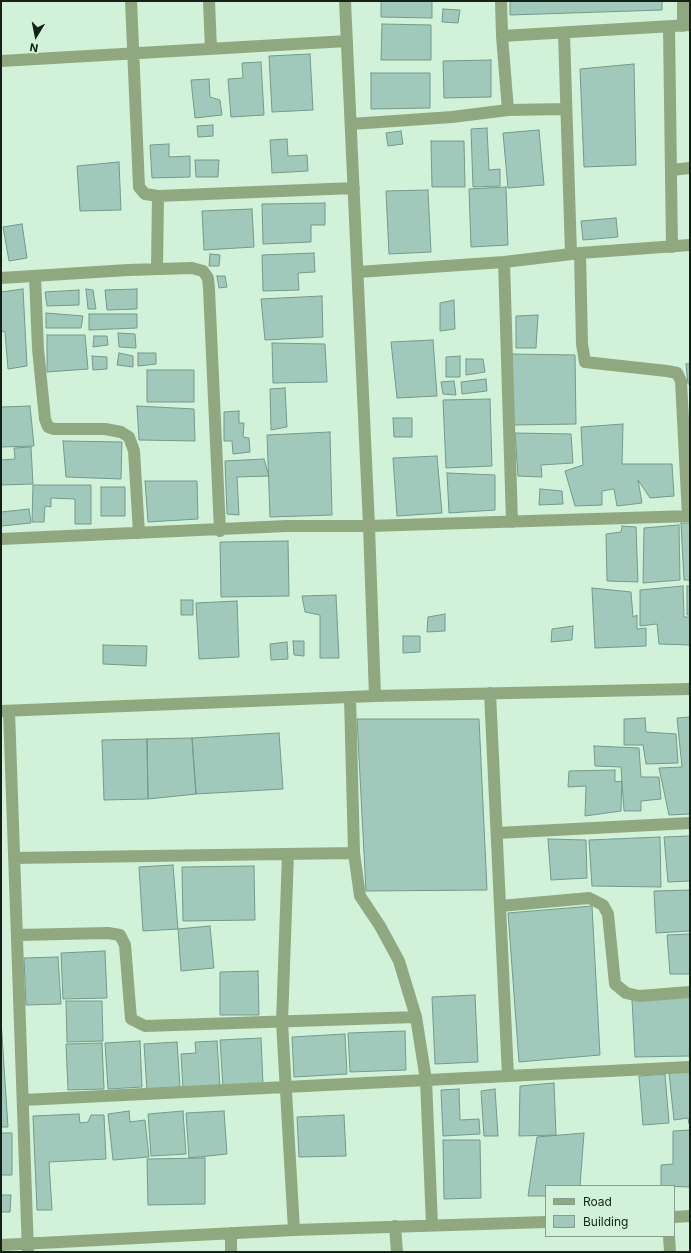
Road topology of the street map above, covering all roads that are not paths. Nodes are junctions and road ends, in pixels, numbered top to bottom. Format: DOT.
graph roads {
  1 [pos="132,1"];
  2 [pos="209,1"];
  3 [pos="345,1"];
  4 [pos="501,1"];
  5 [pos="683,1"];
  6 [pos="687,25"];
  7 [pos="669,27"];
  8 [pos="564,33"];
  9 [pos="502,36"];
  10 [pos="347,42"];
  11 [pos="211,49"];
  12 [pos="134,54"];
  13 [pos="1,61"];
  14 [pos="566,109"];
  15 [pos="508,110"];
  16 [pos="351,124"];
  17 [pos="690,168"];
  18 [pos="671,170"];
  19 [pos="354,188"];
  20 [pos="158,196"];
  21 [pos="690,245"];
  22 [pos="672,247"];
  23 [pos="576,254"];
  24 [pos="504,262"];
  25 [pos="157,269"];
  26 [pos="358,272"];
  27 [pos="35,276"];
  28 [pos="1,278"];
  29 [pos="689,516"];
  30 [pos="512,522"];
  31 [pos="369,526"];
  32 [pos="220,531"];
  33 [pos="139,534"];
  34 [pos="1,539"];
  35 [pos="690,689"];
  36 [pos="490,693"];
  37 [pos="375,696"];
  38 [pos="350,697"];
  39 [pos="5,711"];
  40 [pos="690,823"];
  41 [pos="497,833"];
  42 [pos="354,853"];
  43 [pos="288,854"];
  44 [pos="14,858"];
  45 [pos="500,906"];
  46 [pos="17,935"];
  47 [pos="690,992"];
  48 [pos="416,1017"];
  49 [pos="282,1022"];
  50 [pos="690,1067"];
  51 [pos="508,1076"];
  52 [pos="426,1080"];
  53 [pos="285,1086"];
  54 [pos="23,1100"];
  55 [pos="690,1216"];
  56 [pos="675,1217"];
  57 [pos="545,1222"];
  58 [pos="395,1226"];
  59 [pos="432,1226"];
  60 [pos="294,1230"];
  61 [pos="231,1233"];
  62 [pos="669,1237"];
  63 [pos="1,1244"];
  64 [pos="28,1248"];
  65 [pos="231,1252"];
  66 [pos="397,1252"];
  67 [pos="670,1252"];
  1 -- 12 [label="street"];
  2 -- 11 [label="street"];
  3 -- 10 [label="street"];
  4 -- 9 [label="street"];
  5 -- 6 [label="street"];
  6 -- 7 [label="street"];
  7 -- 8 [label="street"];
  7 -- 18 [label="street"];
  8 -- 9 [label="street"];
  8 -- 14 [label="street"];
  9 -- 15 [label="street"];
  10 -- 11 [label="street"];
  10 -- 16 [label="street"];
  11 -- 12 [label="street"];
  12 -- 13 [label="street"];
  12 -- 20 [label="street"];
  14 -- 15 [label="street"];
  14 -- 23 [label="street"];
  15 -- 16 [label="street"];
  16 -- 19 [label="street"];
  17 -- 18 [label="street"];
  18 -- 22 [label="street"];
  19 -- 20 [label="street"];
  19 -- 26 [label="street"];
  20 -- 25 [label="street"];
  21 -- 22 [label="street"];
  22 -- 23 [label="street"];
  23 -- 24 [label="street"];
  23 -- 29 [label="street"];
  24 -- 26 [label="street"];
  24 -- 30 [label="street"];
  25 -- 27 [label="street"];
  25 -- 32 [label="street"];
  26 -- 31 [label="street"];
  27 -- 28 [label="street"];
  27 -- 33 [label="street"];
  29 -- 30 [label="street"];
  30 -- 31 [label="street"];
  31 -- 32 [label="street"];
  31 -- 37 [label="street"];
  32 -- 33 [label="street"];
  33 -- 34 [label="street"];
  35 -- 36 [label="street"];
  36 -- 37 [label="street"];
  36 -- 41 [label="street"];
  37 -- 38 [label="street"];
  38 -- 39 [label="street"];
  38 -- 42 [label="street"];
  39 -- 44 [label="street"];
  40 -- 41 [label="street"];
  41 -- 45 [label="street"];
  42 -- 43 [label="street"];
  42 -- 48 [label="street"];
  43 -- 44 [label="street"];
  43 -- 49 [label="street"];
  44 -- 46 [label="street"];
  45 -- 47 [label="street"];
  45 -- 51 [label="street"];
  46 -- 49 [label="street"];
  46 -- 54 [label="street"];
  48 -- 49 [label="street"];
  48 -- 52 [label="street"];
  49 -- 53 [label="street"];
  50 -- 51 [label="street"];
  51 -- 52 [label="street"];
  52 -- 53 [label="street"];
  52 -- 59 [label="street"];
  53 -- 54 [label="street"];
  53 -- 60 [label="street"];
  54 -- 64 [label="street"];
  55 -- 56 [label="street"];
  57 -- 59 [label="street"];
  58 -- 59 [label="street"];
  58 -- 60 [label="street"];
  58 -- 66 [label="street"];
  60 -- 61 [label="street"];
  61 -- 64 [label="street"];
  61 -- 65 [label="street"];
  62 -- 67 [label="street"];
  63 -- 64 [label="street"];
}
